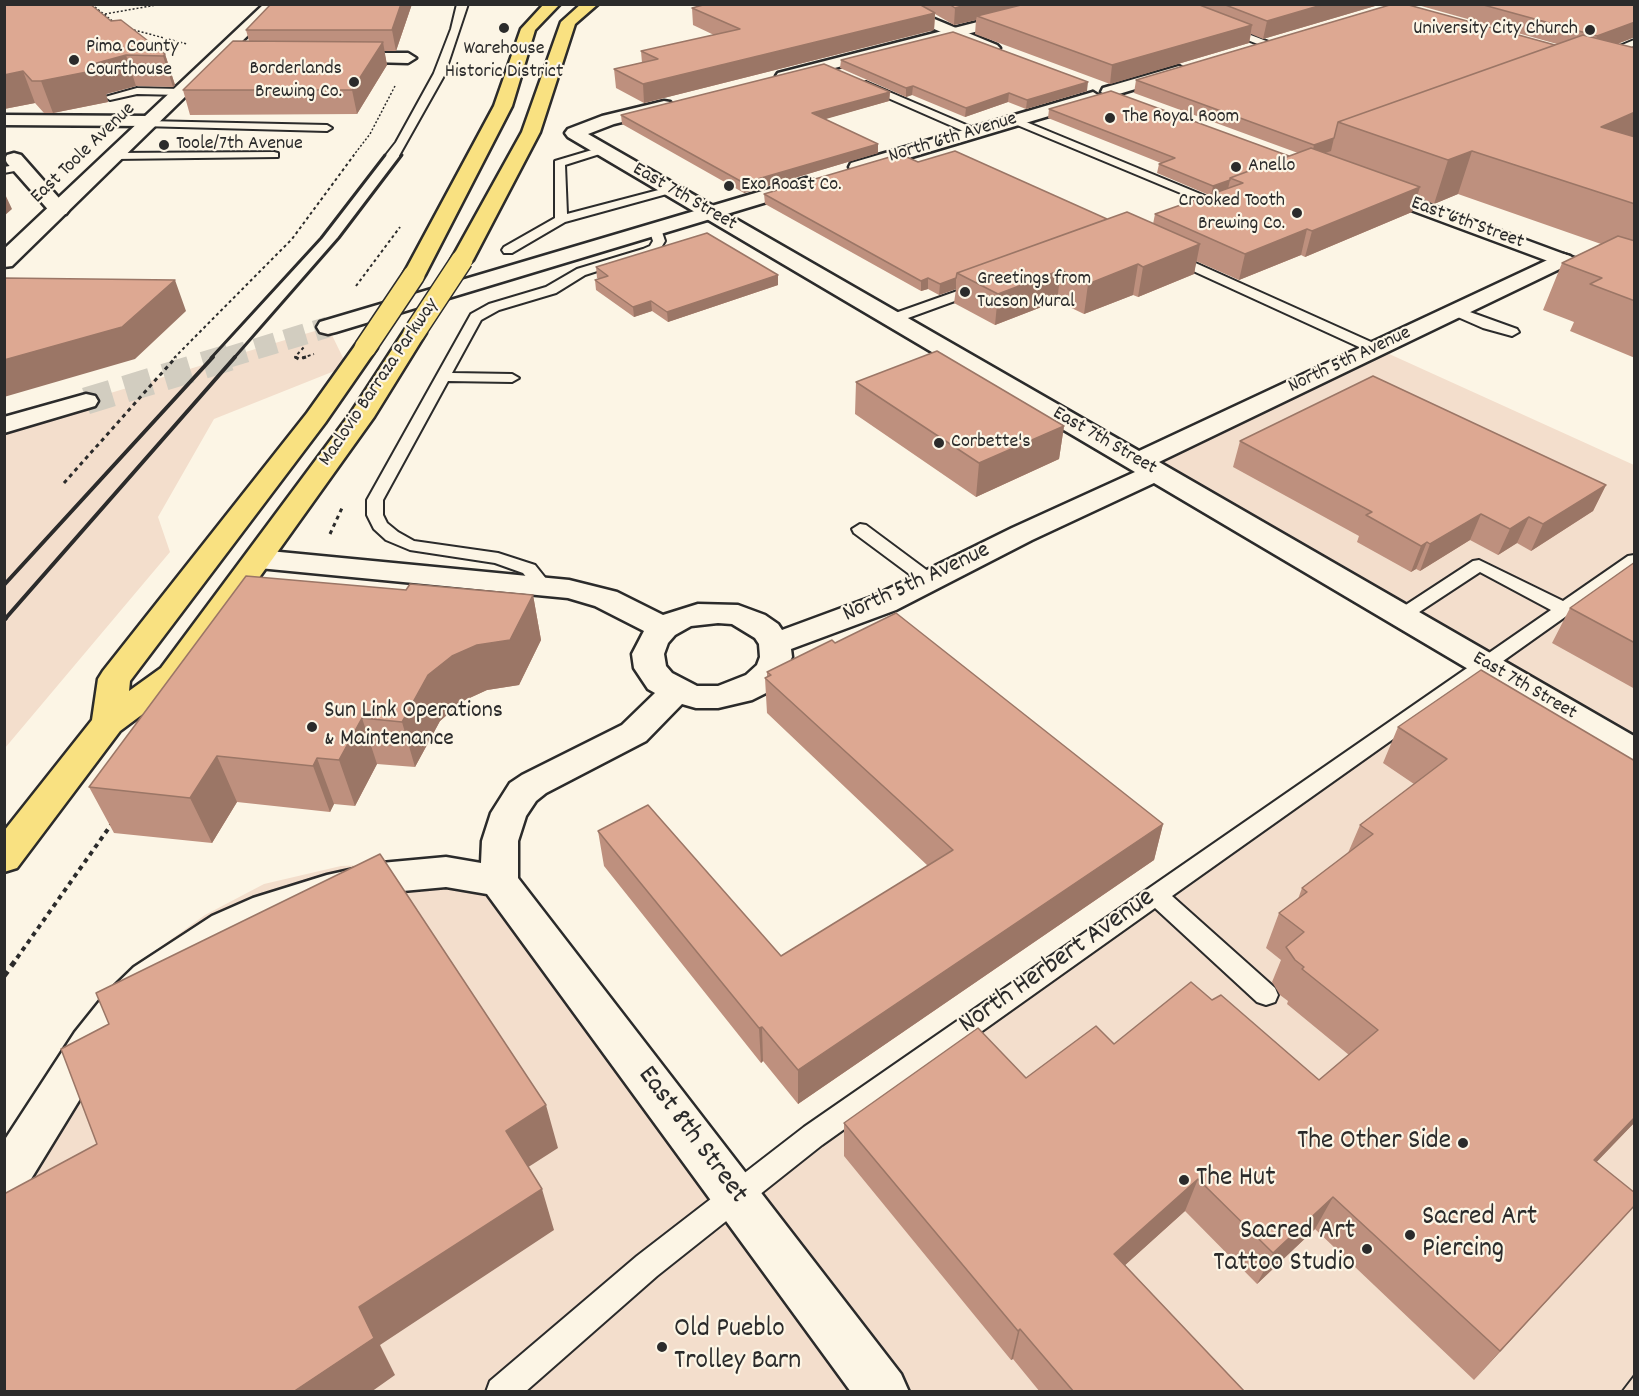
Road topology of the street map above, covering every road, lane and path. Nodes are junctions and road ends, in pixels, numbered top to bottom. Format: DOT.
graph roads {
  1 [pos="162,4"];
  2 [pos="273,4"];
  3 [pos="553,4"];
  4 [pos="591,4"];
  5 [pos="898,4"];
  6 [pos="1067,4"];
  7 [pos="95,7"];
  8 [pos="105,15"];
  9 [pos="1222,28"];
  10 [pos="953,33"];
  11 [pos="1286,39"];
  12 [pos="1635,43"];
  13 [pos="1266,45"];
  14 [pos="195,46"];
  15 [pos="1245,51"];
  16 [pos="1007,54"];
  17 [pos="218,58"];
  18 [pos="241,58"];
  19 [pos="319,58"];
  20 [pos="408,58"];
  21 [pos="1588,60"];
  22 [pos="822,66"];
  23 [pos="1611,66"];
  24 [pos="1193,67"];
  25 [pos="843,75"];
  26 [pos="766,80"];
  27 [pos="854,80"];
  28 [pos="1083,82"];
  29 [pos="182,92"];
  30 [pos="1109,92"];
  31 [pos="110,97"];
  32 [pos="1137,102"];
  33 [pos="676,103"];
  34 [pos="4,120"];
  35 [pos="1014,120"];
  36 [pos="148,123"];
  37 [pos="327,128"];
  38 [pos="974,132"];
  39 [pos="602,150"];
  40 [pos="114,156"];
  41 [pos="274,156"];
  42 [pos="13,165"];
  43 [pos="844,172"];
  44 [pos="822,178"];
  45 [pos="1353,182"];
  46 [pos="670,190"];
  47 [pos="1227,196"];
  48 [pos="1211,202"];
  49 [pos="58,210"];
  50 [pos="1189,210"];
  51 [pos="710,213"];
  52 [pos="561,219"];
  53 [pos="655,229"];
  54 [pos="1154,248"];
  55 [pos="508,250"];
  56 [pos="1563,260"];
  57 [pos="4,261"];
  58 [pos="988,283"];
  59 [pos="1635,287"];
  60 [pos="1456,310"];
  61 [pos="892,319"];
  62 [pos="328,327"];
  63 [pos="1508,334"];
  64 [pos="1375,349"];
  65 [pos="443,377"];
  66 [pos="512,378"];
  67 [pos="86,401"];
  68 [pos="4,425"];
  69 [pos="1146,467"];
  70 [pos="64,483"];
  71 [pos="860,529"];
  72 [pos="259,559"];
  73 [pos="1635,560"];
  74 [pos="1613,574"];
  75 [pos="930,581"];
  76 [pos="543,585"];
  77 [pos="1635,585"];
  78 [pos="1563,609"];
  79 [pos="1401,616"];
  80 [pos="664,628"];
  81 [pos="775,644"];
  82 [pos="1484,664"];
  83 [pos="675,691"];
  84 [pos="108,723"];
  85 [pos="1635,752"];
  86 [pos="120,812"];
  87 [pos="4,858"];
  88 [pos="499,881"];
  89 [pos="1155,895"];
  90 [pos="4,976"];
  91 [pos="1266,995"];
  92 [pos="4,1182"];
  93 [pos="735,1195"];
  94 [pos="501,1392"];
  95 [pos="883,1392"];
  1 -- 8 [label="path"];
  2 -- 17 [label="street, East Toole Avenue"];
  3 -- 84 [label="main road, Maclovio Barraza Parkway, bridge"];
  4 -- 72 [label="main road, Maclovio Barraza Parkway, bridge"];
  5 -- 10 [label="street"];
  6 -- 10 [label="street"];
  7 -- 8 [label="path"];
  8 -- 14 [label="path"];
  9 -- 13 [label="lane"];
  10 -- 16 [label="street"];
  10 -- 22 [label="street"];
  11 -- 13 [label="street"];
  12 -- 21 [label="lane"];
  13 -- 15 [label="street"];
  17 -- 18 [label="street"];
  17 -- 29 [label="street, East Toole Avenue"];
  19 -- 20 [label="street"];
  20 -- 70 [label="path"];
  21 -- 23 [label="street"];
  22 -- 25 [label="lane"];
  22 -- 26 [label="street"];
  24 -- 30 [label="street, North 6th Avenue"];
  27 -- 38 [label="lane"];
  28 -- 30 [label="street"];
  29 -- 31 [label="lane"];
  29 -- 36 [label="street, East Toole Avenue"];
  30 -- 32 [label="street"];
  30 -- 35 [label="street, North 6th Avenue"];
  33 -- 39 [label="street, East 7th Street"];
  34 -- 36 [label="street"];
  35 -- 38 [label="street, North 6th Avenue"];
  35 -- 48 [label="lane"];
  36 -- 37 [label="lane"];
  36 -- 40 [label="street, East Toole Avenue"];
  38 -- 43 [label="street, North 6th Avenue"];
  39 -- 46 [label="street, East 7th Street"];
  39 -- 52 [label="lane"];
  40 -- 41 [label="lane"];
  40 -- 49 [label="street, East Toole Avenue"];
  42 -- 49 [label="street"];
  44 -- 51 [label="street"];
  45 -- 56 [label="street, East 6th Street"];
  46 -- 51 [label="street, East 7th Street"];
  46 -- 52 [label="lane"];
  47 -- 48 [label="lane"];
  48 -- 50 [label="lane"];
  49 -- 57 [label="street, East Toole Avenue"];
  51 -- 53 [label="street"];
  51 -- 61 [label="street, East 7th Street"];
  52 -- 55 [label="lane"];
  53 -- 62 [label="street"];
  53 -- 65 [label="lane"];
  54 -- 64 [label="lane"];
  56 -- 59 [label="street, East 6th Street"];
  56 -- 60 [label="street, North 5th Avenue"];
  58 -- 61 [label="lane"];
  60 -- 63 [label="lane"];
  60 -- 64 [label="street, North 5th Avenue"];
  61 -- 69 [label="street, East 7th Street"];
  64 -- 69 [label="street, North 5th Avenue"];
  65 -- 66 [label="lane"];
  65 -- 76 [label="lane"];
  67 -- 68 [label="street"];
  69 -- 75 [label="street, North 5th Avenue"];
  69 -- 79 [label="street, East 7th Street"];
  71 -- 75 [label="lane"];
  72 -- 76 [label="street"];
  72 -- 84 [label="main road, Maclovio Barraza Parkway"];
  73 -- 74 [label="lane, North Herbert Avenue"];
  74 -- 77 [label="lane"];
  74 -- 78 [label="lane, North Herbert Avenue"];
  75 -- 81 [label="street, North 5th Avenue"];
  76 -- 80 [label="street"];
  78 -- 79 [label="lane"];
  78 -- 82 [label="lane, North Herbert Avenue"];
  79 -- 82 [label="street, East 7th Street"];
  80 -- 81 [label="street"];
  80 -- 83 [label="street"];
  81 -- 83 [label="street"];
  82 -- 85 [label="street, East 7th Street"];
  82 -- 89 [label="lane, North Herbert Avenue"];
  83 -- 88 [label="street"];
  84 -- 87 [label="main road, Maclovio Barraza Parkway"];
  86 -- 90 [label="path"];
  88 -- 92 [label="street"];
  88 -- 93 [label="street, East 8th Street"];
  89 -- 91 [label="lane"];
  89 -- 93 [label="lane, North Herbert Avenue"];
  93 -- 94 [label="lane, North Herbert Avenue"];
  93 -- 95 [label="street, East 8th Street"];
}
